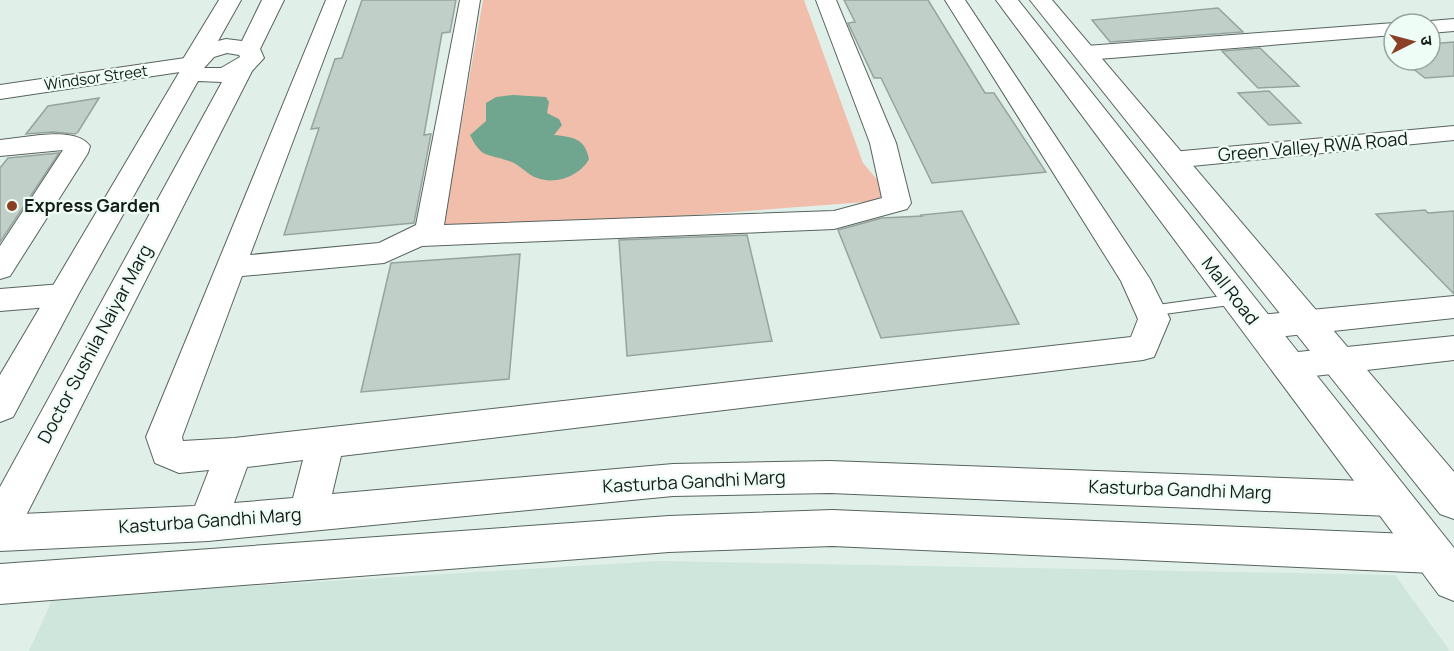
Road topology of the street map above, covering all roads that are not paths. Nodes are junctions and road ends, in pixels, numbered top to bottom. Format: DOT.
graph roads {
  1 [pos="230,0"];
  2 [pos="273,0"];
  3 [pos="336,0"];
  4 [pos="470,0"];
  5 [pos="826,0"];
  6 [pos="955,0"];
  7 [pos="1007,0"];
  8 [pos="1041,0"];
  9 [pos="1382,30"];
  10 [pos="1086,53"];
  11 [pos="245,58"];
  12 [pos="193,64"];
  13 [pos="0,92"];
  14 [pos="1454,133"];
  15 [pos="0,148"];
  16 [pos="1172,160"];
  17 [pos="420,236"];
  18 [pos="231,267"];
  19 [pos="0,269"];
  20 [pos="62,295"];
  21 [pos="0,300"];
  22 [pos="1454,307"];
  23 [pos="1150,311"];
  24 [pos="1248,313"];
  25 [pos="1306,322"];
  26 [pos="1454,348"];
  27 [pos="1338,360"];
  28 [pos="1288,366"];
  29 [pos="0,407"];
  30 [pos="326,442"];
  31 [pos="234,453"];
  32 [pos="1390,499"];
  33 [pos="1454,501"];
  34 [pos="308,514"];
  35 [pos="208,523"];
  36 [pos="0,526"];
  37 [pos="0,533"];
  38 [pos="1443,567"];
  39 [pos="0,584"];
  1 -- 12 [label="street"];
  2 -- 11 [label="street, Doctor Sushila Naiyar Marg"];
  3 -- 18 [label="street"];
  4 -- 17 [label="street"];
  5 -- 17 [label="street"];
  6 -- 23 [label="street"];
  7 -- 24 [label="street, Mall Road"];
  8 -- 10 [label="street"];
  9 -- 10 [label="street"];
  10 -- 16 [label="street"];
  11 -- 12 [label="street"];
  11 -- 36 [label="street, Doctor Sushila Naiyar Marg"];
  12 -- 13 [label="street, Windsor Street"];
  12 -- 20 [label="street"];
  14 -- 16 [label="street, Green Valley RWA Road"];
  15 -- 19 [label="street"];
  16 -- 25 [label="street"];
  17 -- 18 [label="street"];
  18 -- 31 [label="street"];
  20 -- 21 [label="street"];
  20 -- 29 [label="street"];
  22 -- 25 [label="street"];
  23 -- 24 [label="lane"];
  23 -- 30 [label="street"];
  24 -- 25 [label="street"];
  24 -- 28 [label="street, Mall Road"];
  25 -- 27 [label="street"];
  26 -- 27 [label="street"];
  27 -- 28 [label="street"];
  27 -- 33 [label="street"];
  28 -- 32 [label="street, Mall Road"];
  30 -- 31 [label="street"];
  30 -- 34 [label="street"];
  31 -- 35 [label="street"];
  32 -- 34 [label="street, Kasturba Gandhi Marg"];
  32 -- 38 [label="street, Mall Road"];
  34 -- 35 [label="street, Kasturba Gandhi Marg"];
  35 -- 37 [label="street, Kasturba Gandhi Marg"];
  38 -- 39 [label="street"];
}
